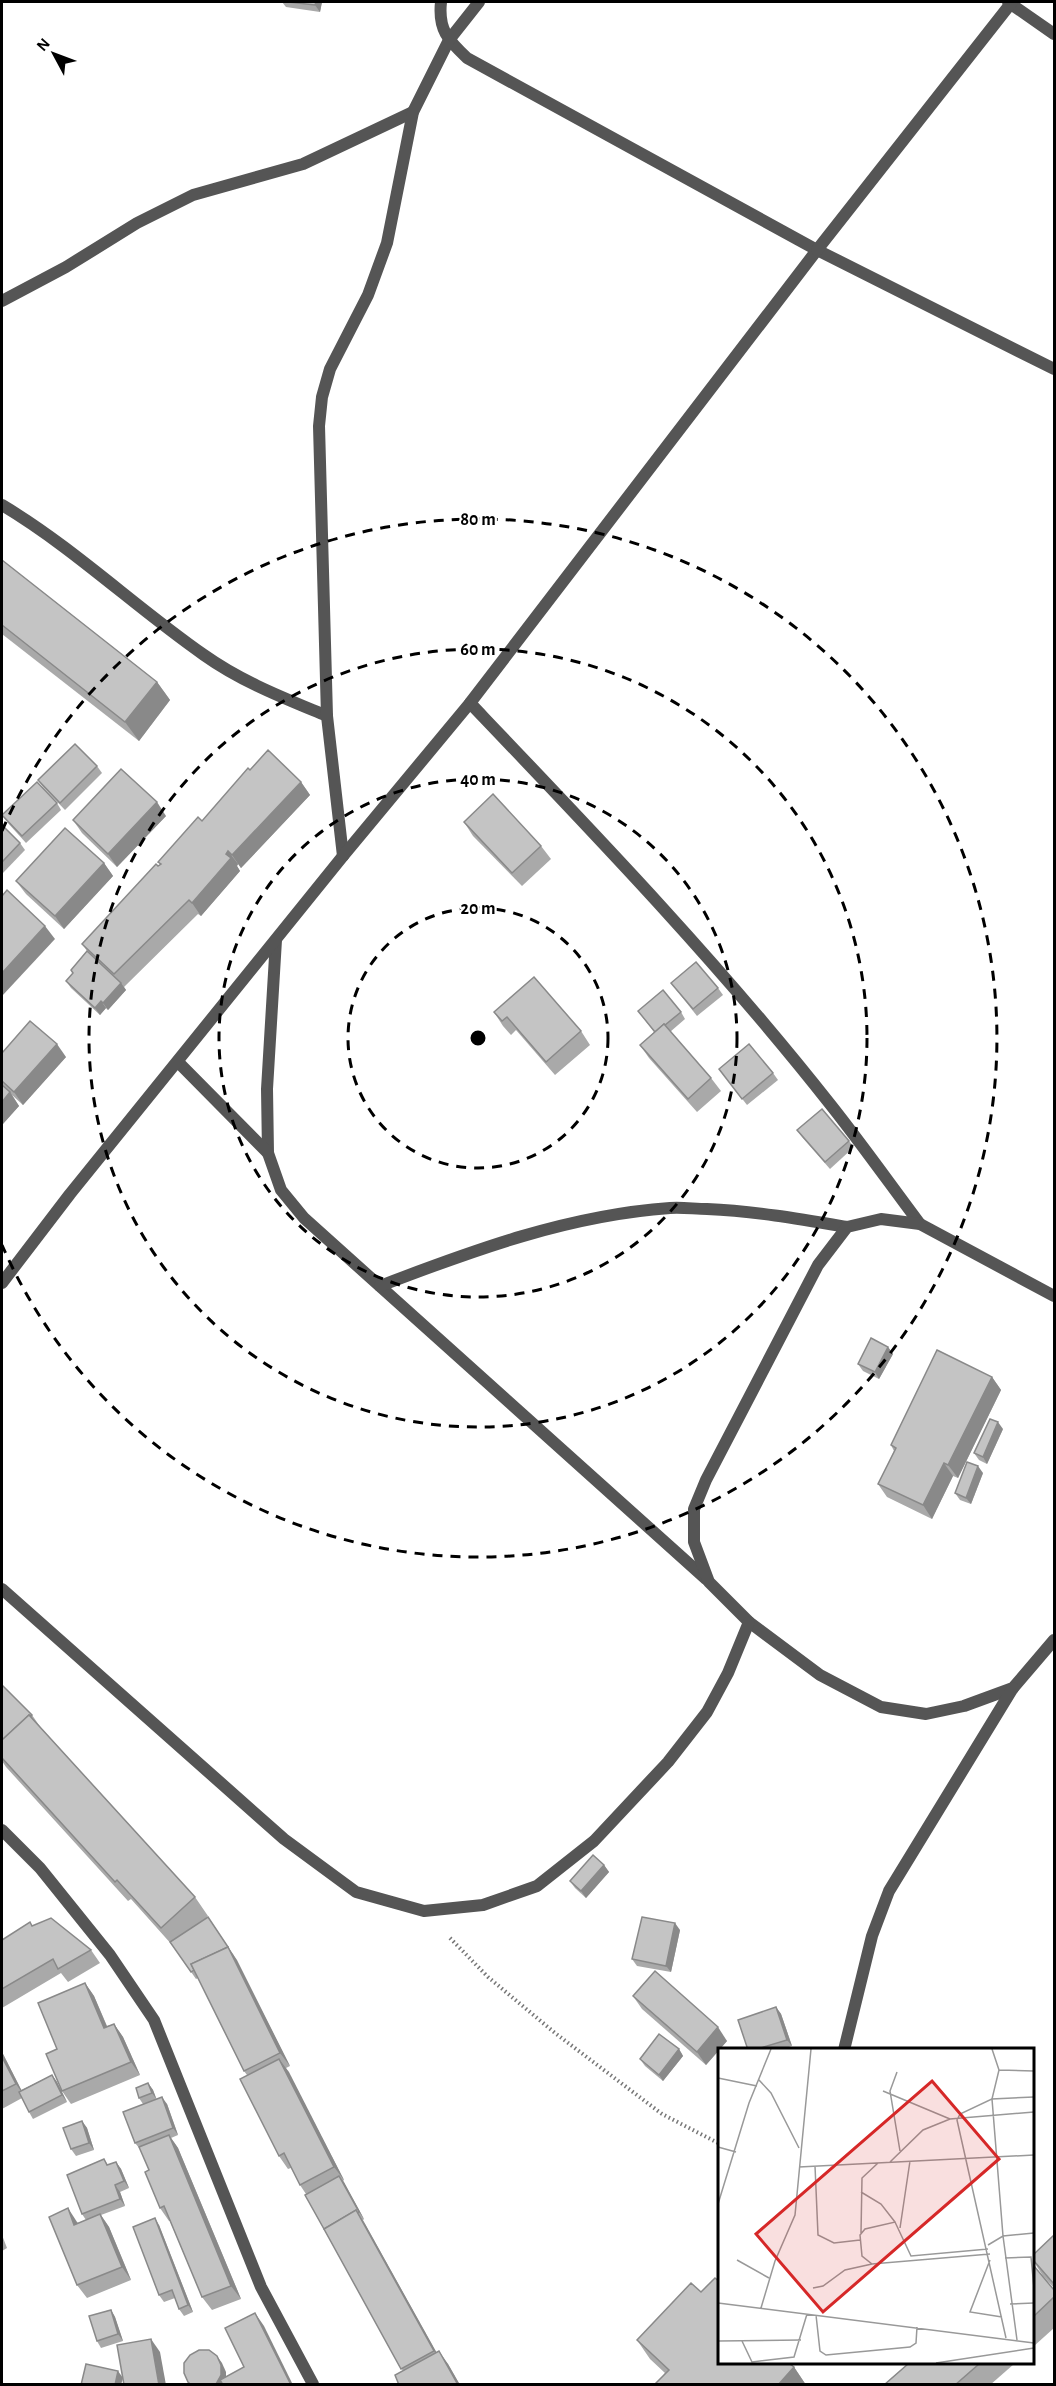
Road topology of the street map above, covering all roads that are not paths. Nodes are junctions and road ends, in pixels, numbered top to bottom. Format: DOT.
graph roads {
  1 [pos="441,2"];
  2 [pos="479,2"];
  3 [pos="1010,2"];
  4 [pos="1054,34"];
  5 [pos="448,40"];
  6 [pos="413,112"];
  7 [pos="817,250"];
  8 [pos="2,302"];
  9 [pos="1054,369"];
  10 [pos="2,504"];
  11 [pos="470,703"];
  12 [pos="327,716"];
  13 [pos="343,856"];
  14 [pos="276,940"];
  15 [pos="178,1062"];
  16 [pos="268,1153"];
  17 [pos="920,1224"];
  18 [pos="847,1227"];
  19 [pos="2,1283"];
  20 [pos="380,1286"];
  21 [pos="1054,1296"];
  22 [pos="709,1582"];
  23 [pos="2,1589"];
  24 [pos="748,1622"];
  25 [pos="1054,1640"];
  26 [pos="1013,1688"];
  27 [pos="2,1830"];
  28 [pos="844,2048"];
  29 [pos="313,2385"];
  1 -- 5 [label="street"];
  2 -- 5 [label="street"];
  3 -- 4 [label="street"];
  3 -- 7 [label="street"];
  5 -- 6 [label="street"];
  5 -- 7 [label="street"];
  6 -- 8 [label="street"];
  6 -- 12 [label="street"];
  7 -- 9 [label="street"];
  7 -- 11 [label="street"];
  10 -- 12 [label="street"];
  11 -- 13 [label="street"];
  11 -- 17 [label="street"];
  12 -- 13 [label="street"];
  13 -- 14 [label="street"];
  14 -- 15 [label="street"];
  14 -- 16 [label="street"];
  15 -- 16 [label="street"];
  15 -- 19 [label="street"];
  16 -- 20 [label="street"];
  17 -- 18 [label="street"];
  17 -- 21 [label="street"];
  18 -- 20 [label="street"];
  18 -- 22 [label="street"];
  20 -- 22 [label="street"];
  22 -- 24 [label="street"];
  23 -- 24 [label="street"];
  24 -- 26 [label="street"];
  25 -- 26 [label="street"];
  26 -- 28 [label="street"];
  27 -- 29 [label="street"];
}
